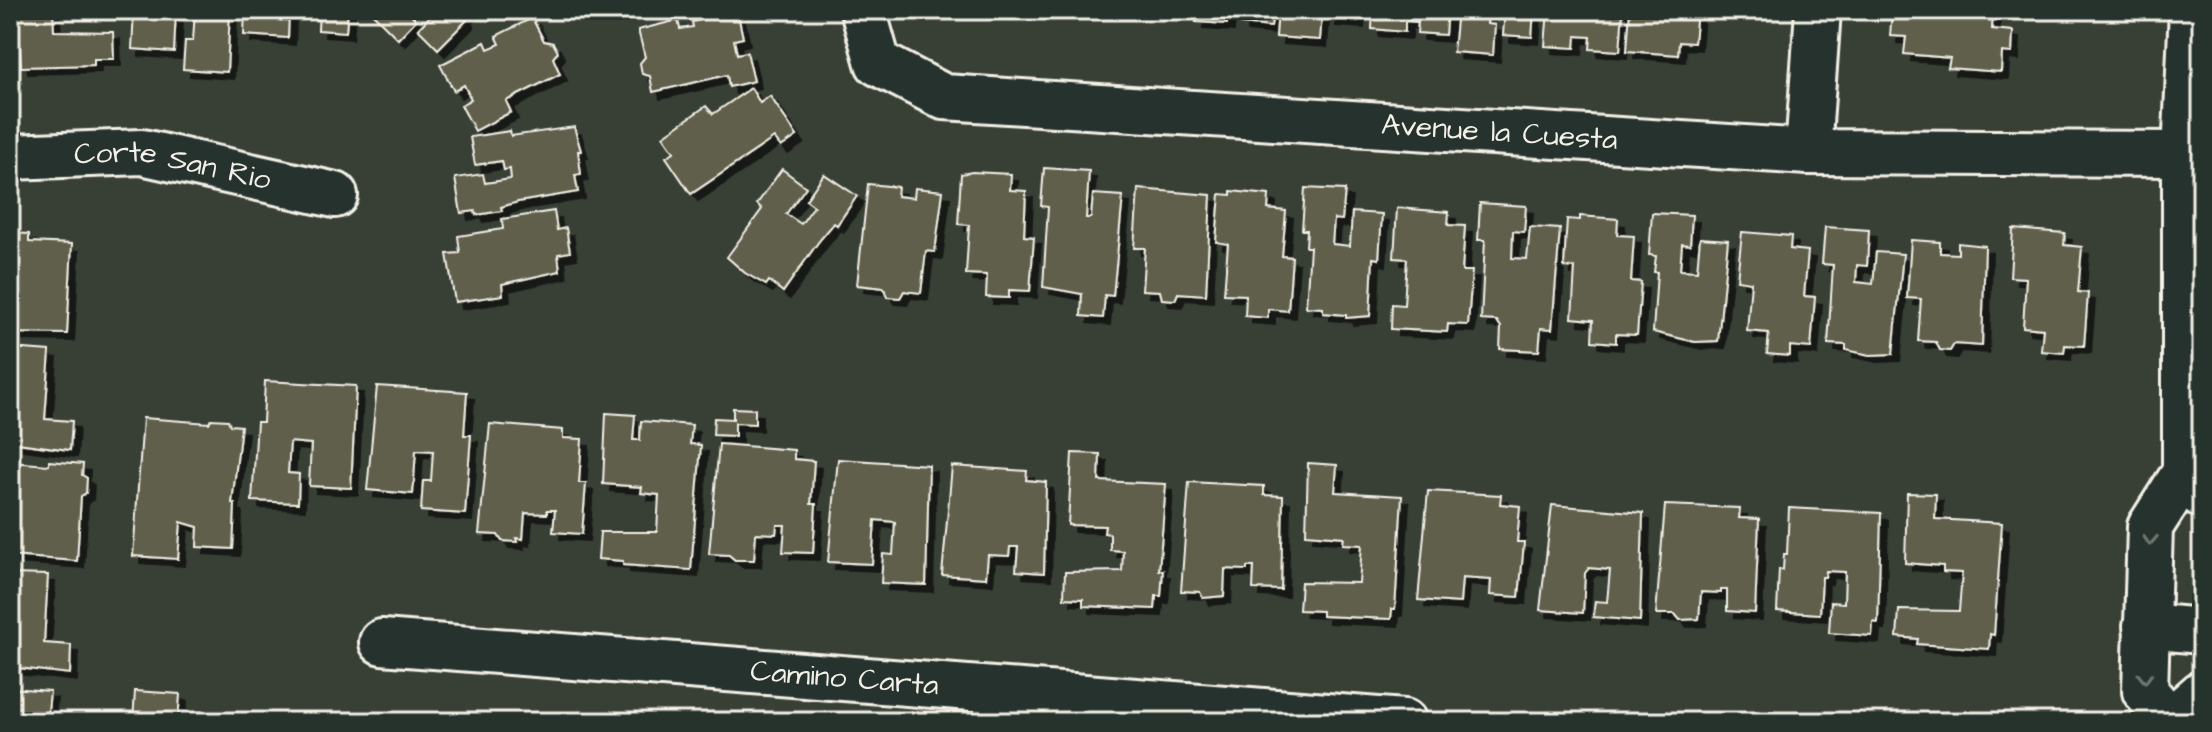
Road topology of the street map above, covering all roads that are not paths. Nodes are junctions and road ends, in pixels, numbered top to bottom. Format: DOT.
graph roads {
  1 [pos="863,10"];
  2 [pos="1818,10"];
  3 [pos="2192,10"];
  4 [pos="1808,152"];
  5 [pos="2185,154"];
  6 [pos="10,157"];
  7 [pos="335,195"];
  8 [pos="2194,484"];
  9 [pos="2146,626"];
  10 [pos="2202,631"];
  11 [pos="382,642"];
  12 [pos="2181,711"];
  13 [pos="1404,722"];
  1 -- 4 [label="street, Avenue la Cuesta"];
  2 -- 4 [label="street"];
  3 -- 5 [label="street"];
  4 -- 5 [label="street, Avenue la Cuesta"];
  5 -- 8 [label="street"];
  6 -- 7 [label="street, Corte San Rio"];
  8 -- 9 [label="street, one-way"];
  9 -- 10 [label="street"];
  9 -- 12 [label="street, one-way"];
  11 -- 13 [label="street, Camino Carta"];
}
